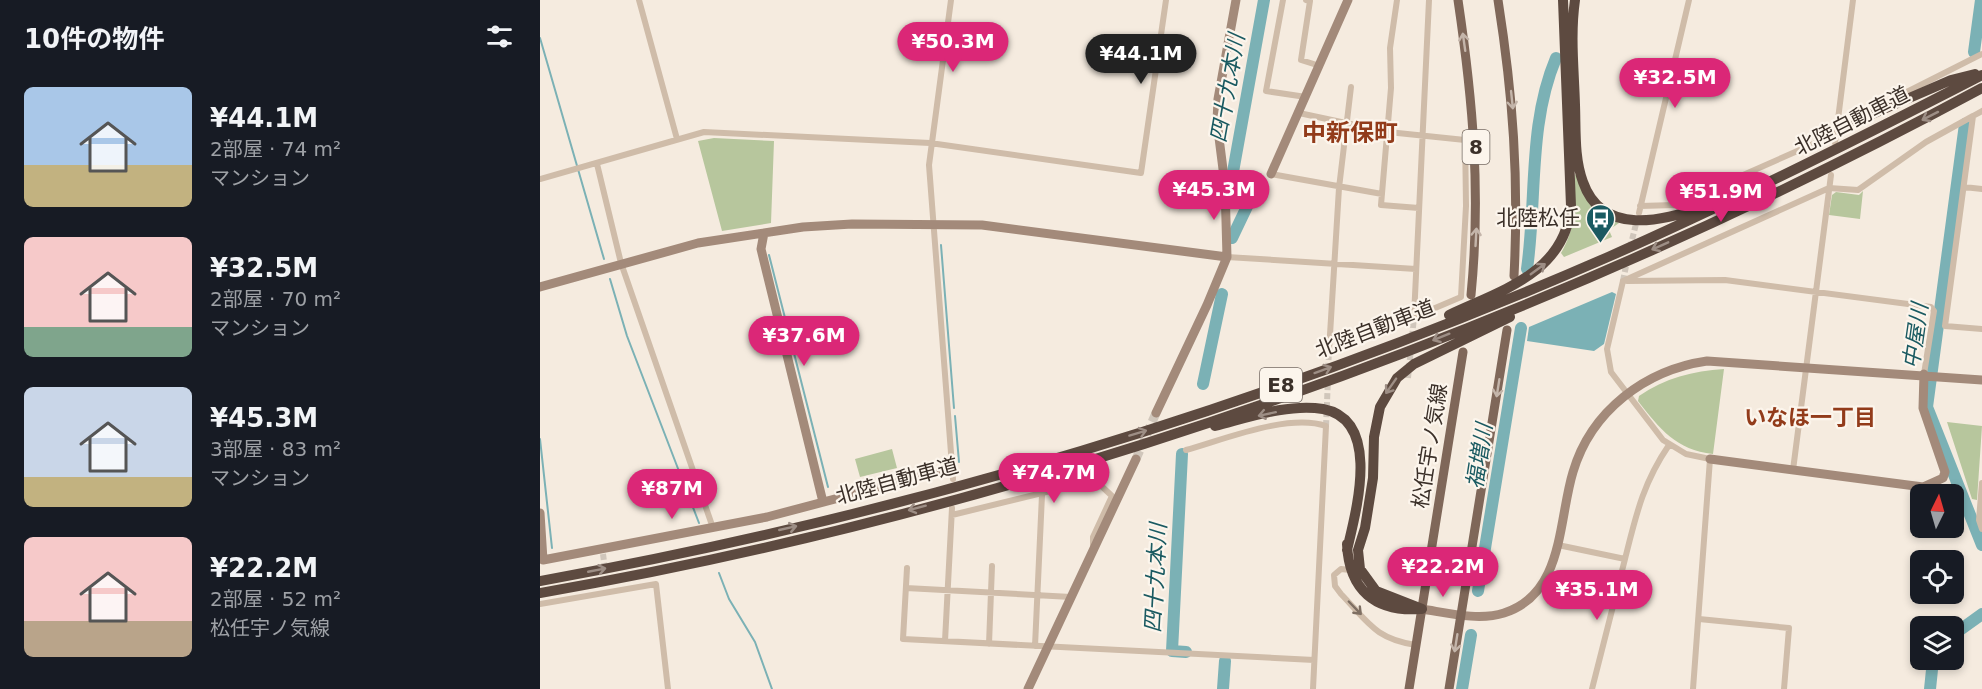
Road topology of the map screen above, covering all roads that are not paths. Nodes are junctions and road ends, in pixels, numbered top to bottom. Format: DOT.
graph roads {
  1 [pos="639,0"];
  2 [pos="951,0"];
  3 [pos="1166,0"];
  4 [pos="1236,0"];
  5 [pos="1283,0"];
  6 [pos="1306,0"];
  7 [pos="1348,0"];
  8 [pos="1397,0"];
  9 [pos="1429,0"];
  10 [pos="1458,0"];
  11 [pos="1498,0"];
  12 [pos="1558,0"];
  13 [pos="1563,0"];
  14 [pos="1570,0"];
  15 [pos="1575,0"];
  16 [pos="1689,0"];
  17 [pos="1853,0"];
  18 [pos="1567,23"];
  19 [pos="1982,54"];
  20 [pos="1320,66"];
  21 [pos="1982,74"];
  22 [pos="1351,87"];
  23 [pos="1982,88"];
  24 [pos="1306,97"];
  25 [pos="1982,111"];
  26 [pos="1299,113"];
  27 [pos="1972,116"];
  28 [pos="1856,121"];
  29 [pos="1346,123"];
  30 [pos="1388,132"];
  31 [pos="1475,132"];
  32 [pos="1836,134"];
  33 [pos="1870,134"];
  34 [pos="1423,137"];
  35 [pos="677,139"];
  36 [pos="1465,140"];
  37 [pos="930,143"];
  38 [pos="1835,143"];
  39 [pos="597,164"];
  40 [pos="1270,174"];
  41 [pos="1831,175"];
  42 [pos="540,179"];
  43 [pos="1964,187"];
  44 [pos="1339,188"];
  45 [pos="1829,188"];
  46 [pos="1982,189"];
  47 [pos="1382,194"];
  48 [pos="1419,208"];
  49 [pos="933,223"];
  50 [pos="764,233"];
  51 [pos="1227,257"];
  52 [pos="621,263"];
  53 [pos="1333,265"];
  54 [pos="1416,269"];
  55 [pos="1514,276"];
  56 [pos="1588,277"];
  57 [pos="1623,281"];
  58 [pos="540,287"];
  59 [pos="1815,292"];
  60 [pos="1471,295"];
  61 [pos="1507,330"];
  62 [pos="1982,330"];
  63 [pos="1329,351"];
  64 [pos="1463,352"];
  65 [pos="1353,359"];
  66 [pos="1806,366"];
  67 [pos="1926,375"];
  68 [pos="1982,380"];
  69 [pos="1626,394"];
  70 [pos="1155,413"];
  71 [pos="1669,445"];
  72 [pos="1186,450"];
  73 [pos="1090,459"];
  74 [pos="1136,459"];
  75 [pos="1710,459"];
  76 [pos="952,468"];
  77 [pos="1793,470"];
  78 [pos="953,479"];
  79 [pos="678,481"];
  80 [pos="695,483"];
  81 [pos="1982,483"];
  82 [pos="1042,495"];
  83 [pos="823,502"];
  84 [pos="952,508"];
  85 [pos="540,513"];
  86 [pos="952,515"];
  87 [pos="713,528"];
  88 [pos="1982,529"];
  89 [pos="1558,545"];
  90 [pos="1353,550"];
  91 [pos="1092,552"];
  92 [pos="1625,559"];
  93 [pos="542,561"];
  94 [pos="992,566"];
  95 [pos="907,568"];
  96 [pos="1350,570"];
  97 [pos="540,581"];
  98 [pos="906,588"];
  99 [pos="947,590"];
  100 [pos="540,592"];
  101 [pos="990,592"];
  102 [pos="1037,595"];
  103 [pos="1071,597"];
  104 [pos="540,604"];
  105 [pos="1422,609"];
  106 [pos="1461,614"];
  107 [pos="1699,619"];
  108 [pos="945,642"];
  109 [pos="989,644"];
  110 [pos="1416,645"];
  111 [pos="1035,646"];
  112 [pos="1047,646"];
  113 [pos="1314,660"];
  114 [pos="668,689"];
  115 [pos="1028,689"];
  116 [pos="1313,689"];
  117 [pos="1409,689"];
  118 [pos="1449,689"];
  119 [pos="1592,689"];
  120 [pos="1693,689"];
  121 [pos="1784,689"];
  1 -- 35 [label="street"];
  2 -- 37 [label="street"];
  3 -- 37 [label="street"];
  4 -- 51 [label="street"];
  5 -- 24 [label="street"];
  6 -- 20 [label="street"];
  7 -- 20 [label="street"];
  8 -- 30 [label="street"];
  9 -- 34 [label="street"];
  31 -- 10 [label="main road, 8, one-way"];
  11 -- 55 [label="main road, 8, one-way"];
  12 -- 18 [label="highway"];
  13 -- 18 [label="highway"];
  14 -- 18 [label="highway"];
  15 -- 18 [label="highway"];
  16 -- 32 [label="street"];
  17 -- 32 [label="street"];
  18 -- 33 [label="highway"];
  65 -- 18 [label="highway, one-way"];
  19 -- 28 [label="street"];
  20 -- 24 [label="street"];
  21 -- 28 [label="highway"];
  21 -- 33 [label="highway, 北陸自動車道 / E8"];
  22 -- 29 [label="street"];
  23 -- 56 [label="highway, 北陸自動車道 / E8, one-way"];
  24 -- 26 [label="street"];
  25 -- 27 [label="street"];
  26 -- 29 [label="street"];
  26 -- 40 [label="street"];
  27 -- 43 [label="street"];
  27 -- 45 [label="street"];
  28 -- 32 [label="street"];
  29 -- 30 [label="street"];
  29 -- 44 [label="street"];
  30 -- 34 [label="street"];
  30 -- 47 [label="street"];
  31 -- 36 [label="street"];
  60 -- 31 [label="main road, 8, one-way"];
  32 -- 38 [label="street"];
  33 -- 65 [label="highway, 北陸自動車道 / E8"];
  34 -- 36 [label="street"];
  34 -- 48 [label="street"];
  35 -- 37 [label="street"];
  35 -- 39 [label="street"];
  36 -- 54 [label="street"];
  37 -- 49 [label="street"];
  39 -- 42 [label="street"];
  39 -- 52 [label="street"];
  40 -- 44 [label="street"];
  41 -- 45 [label="street"];
  43 -- 46 [label="street"];
  43 -- 62 [label="street"];
  44 -- 47 [label="street"];
  44 -- 53 [label="street"];
  45 -- 57 [label="street"];
  45 -- 59 [label="street"];
  47 -- 48 [label="street"];
  48 -- 54 [label="street"];
  49 -- 50 [label="street"];
  49 -- 51 [label="street"];
  49 -- 76 [label="street"];
  50 -- 52 [label="street"];
  50 -- 83 [label="street"];
  51 -- 53 [label="street"];
  51 -- 70 [label="street"];
  52 -- 58 [label="street"];
  52 -- 80 [label="street"];
  53 -- 54 [label="street"];
  53 -- 63 [label="street"];
  56 -- 73 [label="highway, 北陸自動車道 / E8, one-way"];
  56 -- 90 [label="highway, one-way"];
  57 -- 59 [label="street"];
  57 -- 69 [label="street"];
  59 -- 66 [label="street"];
  59 -- 67 [label="street"];
  61 -- 106 [label="main road, one-way"];
  64 -- 105 [label="main road, 松任宇ノ気線"];
  97 -- 65 [label="highway, 北陸自動車道 / E8, one-way"];
  66 -- 67 [label="street"];
  66 -- 69 [label="street"];
  66 -- 77 [label="street"];
  67 -- 68 [label="street"];
  67 -- 77 [label="street"];
  69 -- 71 [label="street"];
  69 -- 89 [label="street"];
  71 -- 75 [label="street"];
  71 -- 92 [label="street"];
  72 -- 113 [label="street"];
  90 -- 73 [label="highway, one-way"];
  73 -- 100 [label="highway, 北陸自動車道 / E8, one-way"];
  74 -- 91 [label="street"];
  75 -- 77 [label="street"];
  75 -- 107 [label="street"];
  76 -- 78 [label="street"];
  76 -- 83 [label="street"];
  79 -- 80 [label="street"];
  80 -- 87 [label="street"];
  81 -- 88 [label="street"];
  82 -- 86 [label="street"];
  82 -- 91 [label="street"];
  82 -- 102 [label="street"];
  83 -- 87 [label="street"];
  84 -- 86 [label="street"];
  85 -- 93 [label="street"];
  86 -- 99 [label="street"];
  87 -- 93 [label="street"];
  89 -- 92 [label="street"];
  89 -- 106 [label="street"];
  90 -- 96 [label="highway"];
  90 -- 105 [label="highway"];
  91 -- 103 [label="street"];
  92 -- 119 [label="street"];
  94 -- 101 [label="street"];
  95 -- 98 [label="street"];
  96 -- 105 [label="highway"];
  96 -- 110 [label="street, one-way"];
  98 -- 99 [label="street"];
  98 -- 108 [label="street"];
  99 -- 101 [label="street"];
  99 -- 108 [label="street"];
  101 -- 102 [label="street"];
  101 -- 109 [label="street"];
  102 -- 103 [label="street"];
  102 -- 111 [label="street"];
  103 -- 112 [label="street"];
  104 -- 114 [label="street"];
  105 -- 106 [label="street"];
  105 -- 110 [label="main road, 松任宇ノ気線"];
  106 -- 118 [label="main road, one-way"];
  107 -- 120 [label="street"];
  107 -- 121 [label="street"];
  108 -- 109 [label="street"];
  109 -- 111 [label="street"];
  110 -- 117 [label="main road, 松任宇ノ気線"];
  111 -- 112 [label="street"];
  112 -- 113 [label="street"];
  112 -- 115 [label="street"];
  113 -- 116 [label="street"];
}
